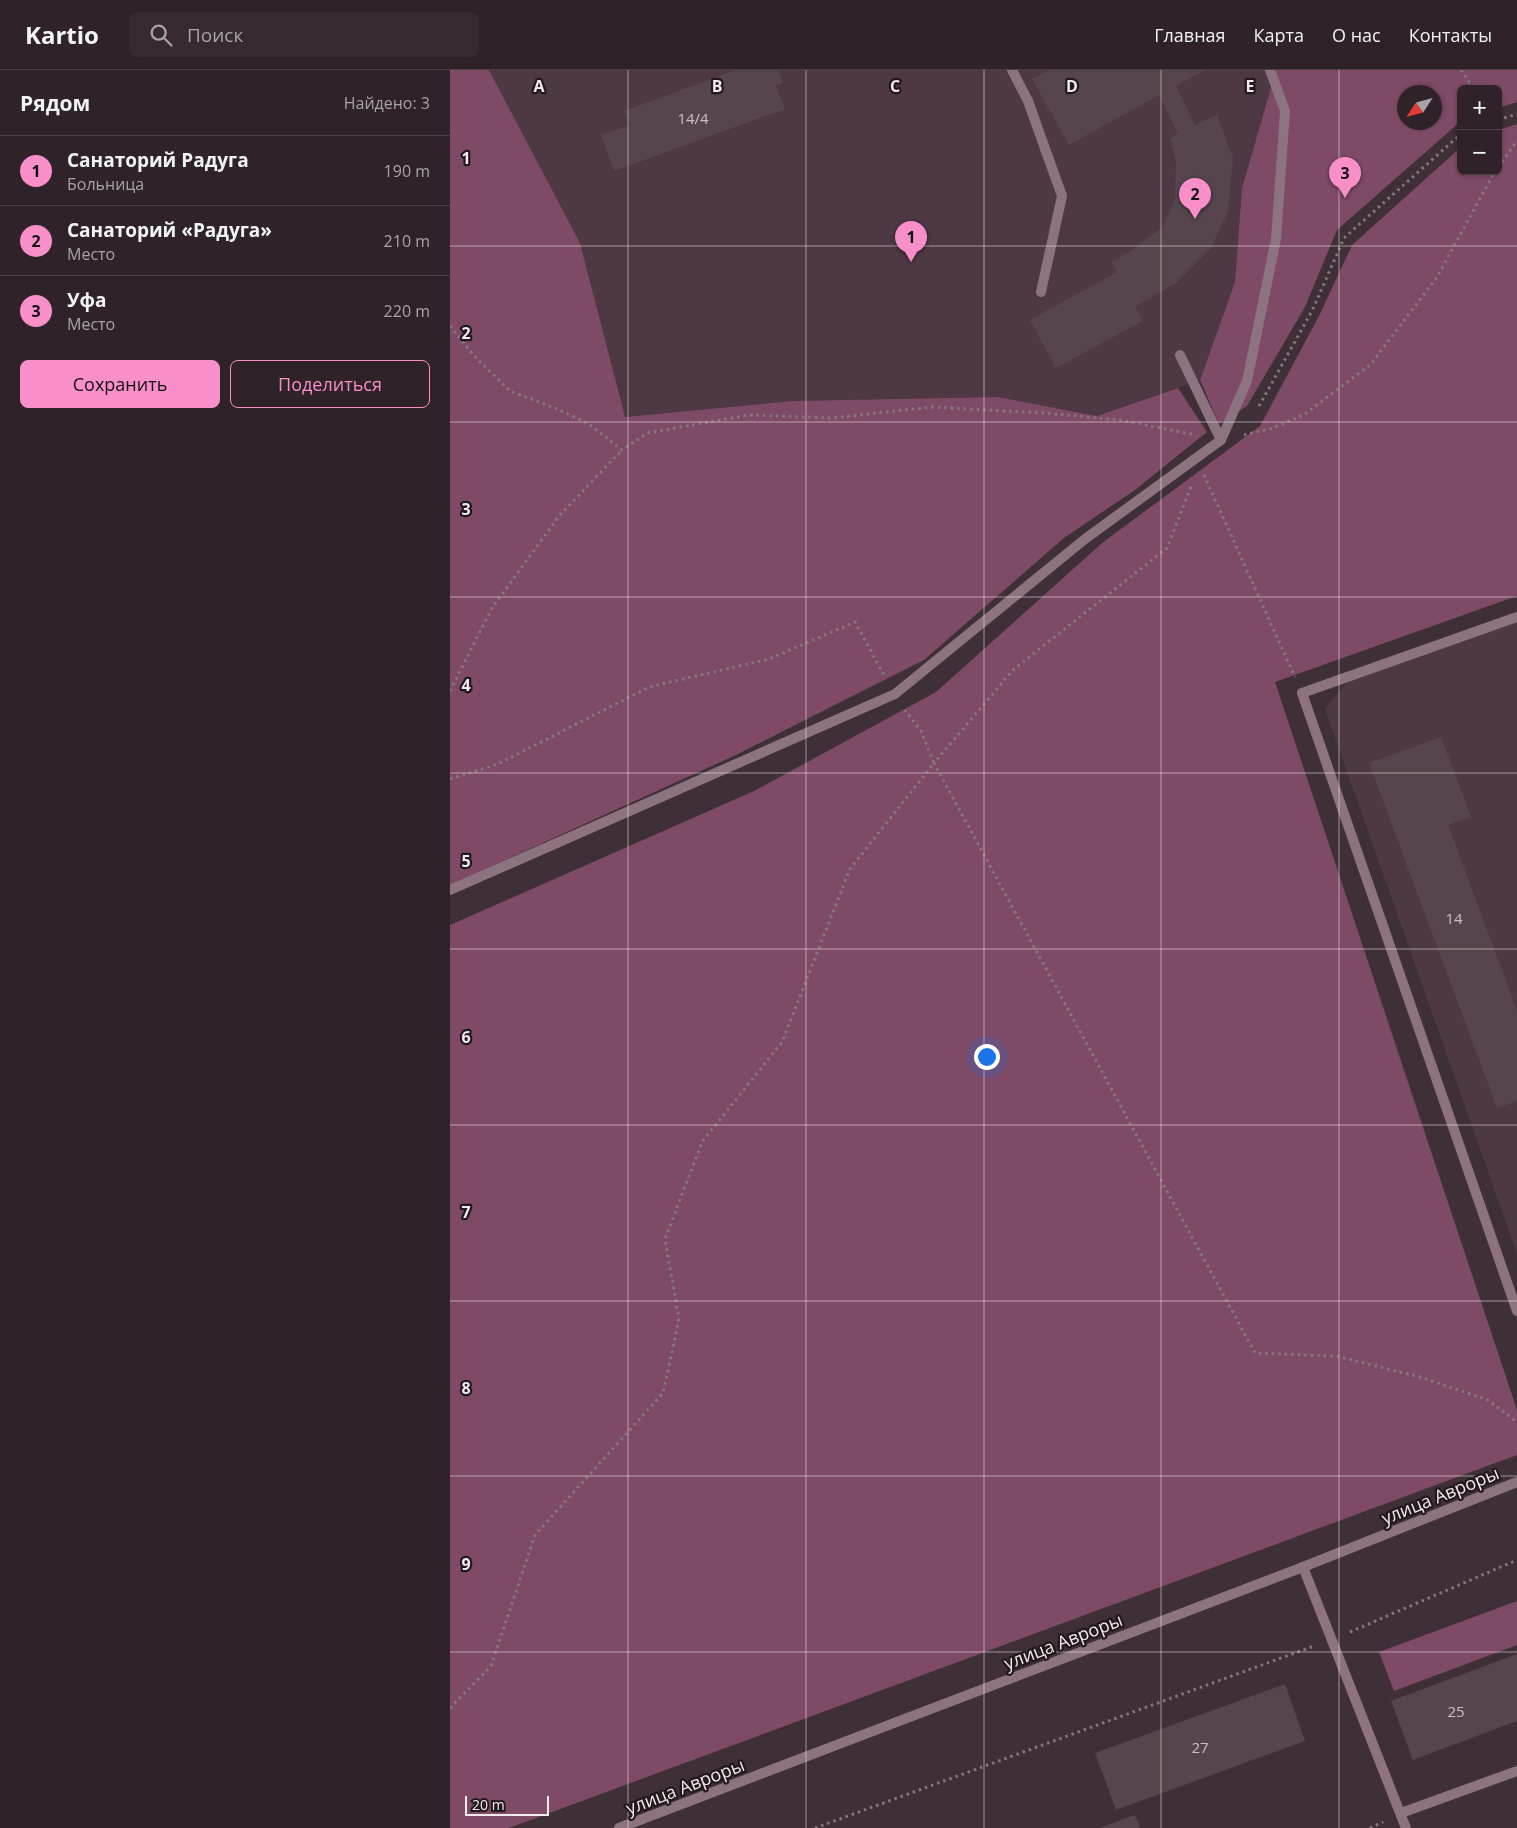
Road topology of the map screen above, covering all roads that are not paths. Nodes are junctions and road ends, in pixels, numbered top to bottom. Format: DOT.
graph roads {
  1 [pos="1012,70"];
  2 [pos="1270,70"];
  3 [pos="1041,292"];
  4 [pos="1180,354"];
  5 [pos="1221,440"];
  6 [pos="1517,617"];
  7 [pos="450,890"];
  8 [pos="1517,1311"];
  9 [pos="1517,1482"];
  10 [pos="1302,1567"];
  11 [pos="1517,1771"];
  12 [pos="1400,1813"];
  13 [pos="619,1828"];
  14 [pos="1406,1828"];
  1 -- 3 [label="street"];
  2 -- 5 [label="street"];
  4 -- 5 [label="street"];
  5 -- 7 [label="street"];
  6 -- 8 [label="street"];
  9 -- 10 [label="street, улица Авроры"];
  10 -- 12 [label="street"];
  10 -- 13 [label="street, улица Авроры"];
  11 -- 12 [label="street"];
  12 -- 14 [label="street"];
}
